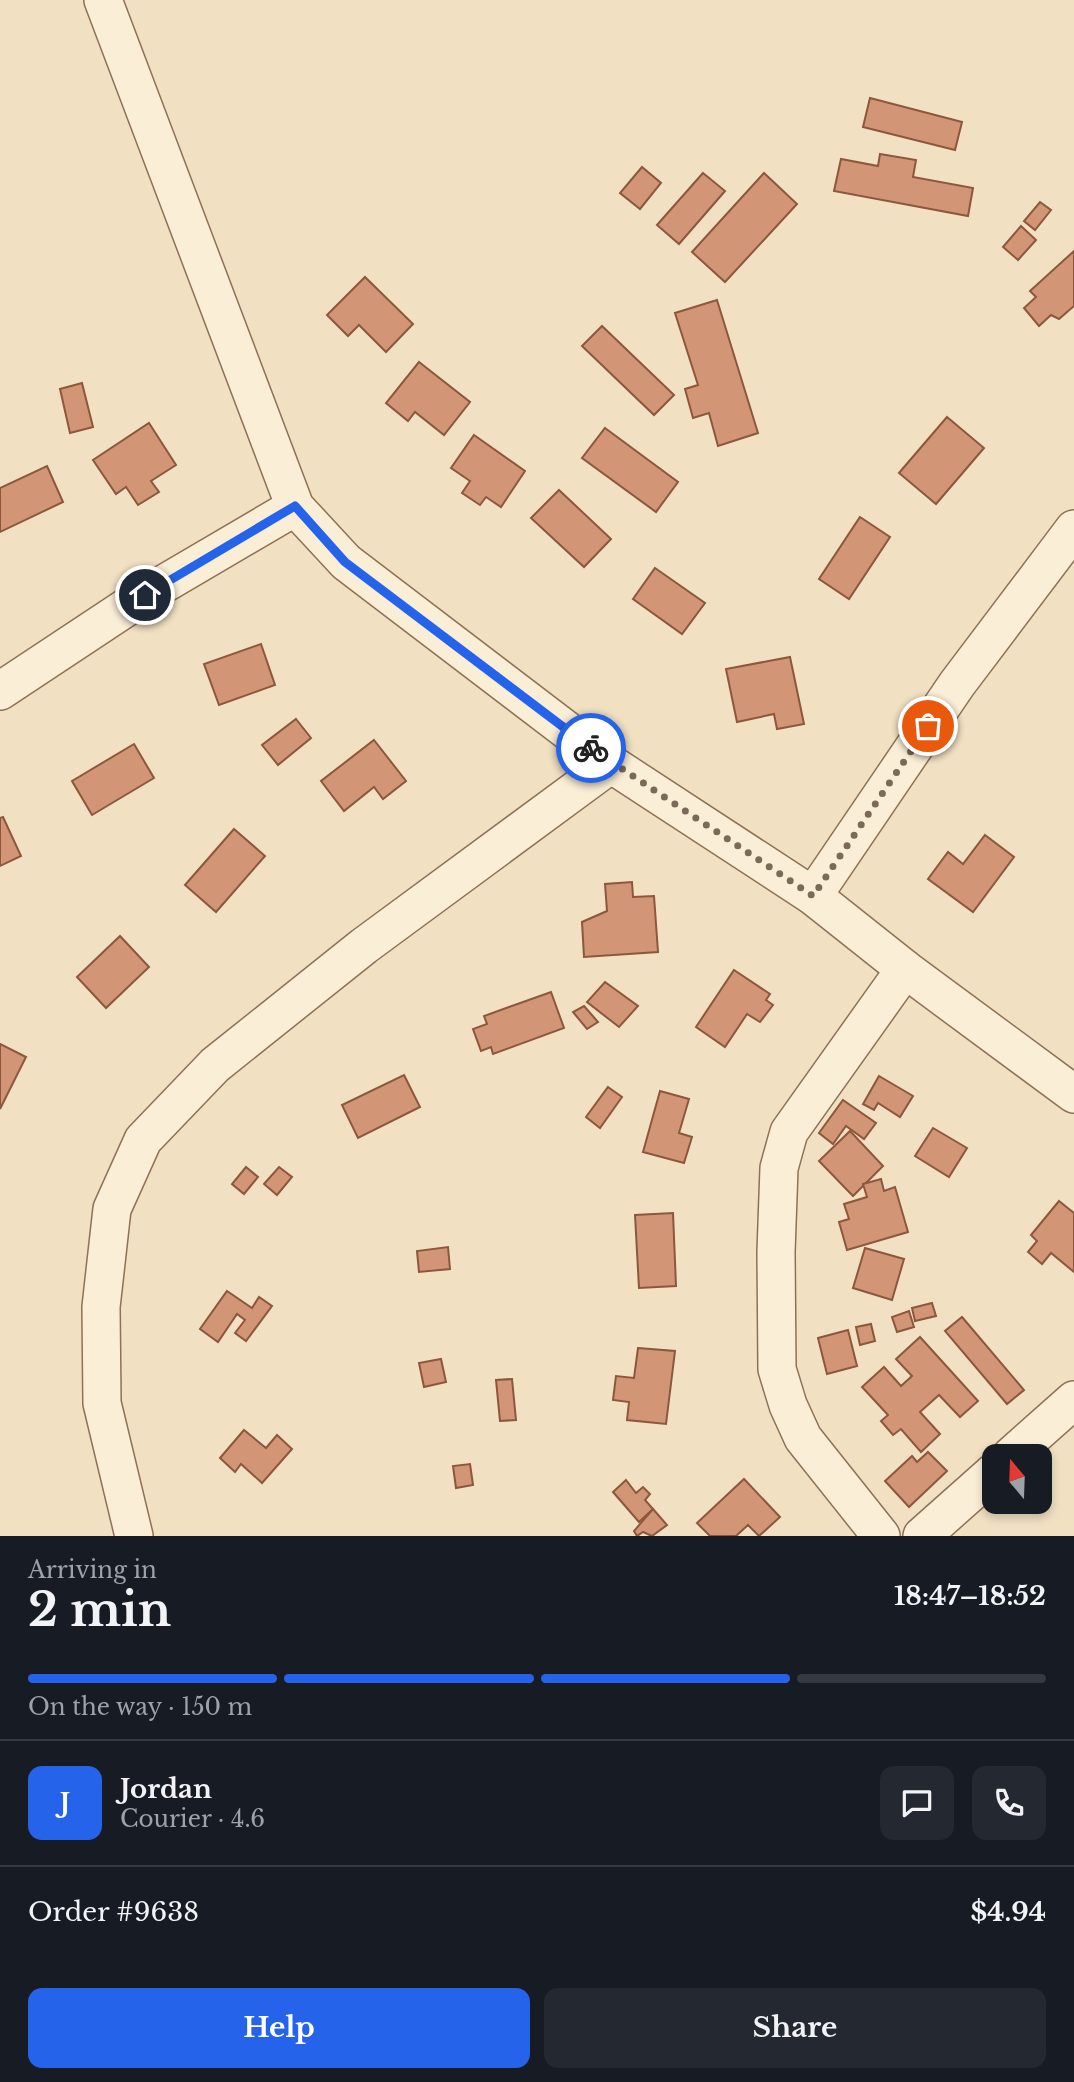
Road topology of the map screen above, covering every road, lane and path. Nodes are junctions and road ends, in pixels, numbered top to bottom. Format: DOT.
graph roads {
  1 [pos="103,0"];
  2 [pos="295,506"];
  3 [pos="1074,529"];
  4 [pos="0,691"];
  5 [pos="611,764"];
  6 [pos="813,896"];
  7 [pos="905,969"];
  8 [pos="1074,1094"];
  9 [pos="1074,1400"];
  10 [pos="1025,1444"];
  11 [pos="982,1483"];
  12 [pos="134,1536"];
  13 [pos="881,1536"];
  14 [pos="922,1536"];
  1 -- 2 [label="street"];
  2 -- 4 [label="street"];
  2 -- 5 [label="street"];
  3 -- 6 [label="street"];
  5 -- 6 [label="street"];
  5 -- 12 [label="street"];
  6 -- 7 [label="street"];
  7 -- 8 [label="street"];
  7 -- 13 [label="street"];
  9 -- 10 [label="street"];
  11 -- 14 [label="street"];
}
